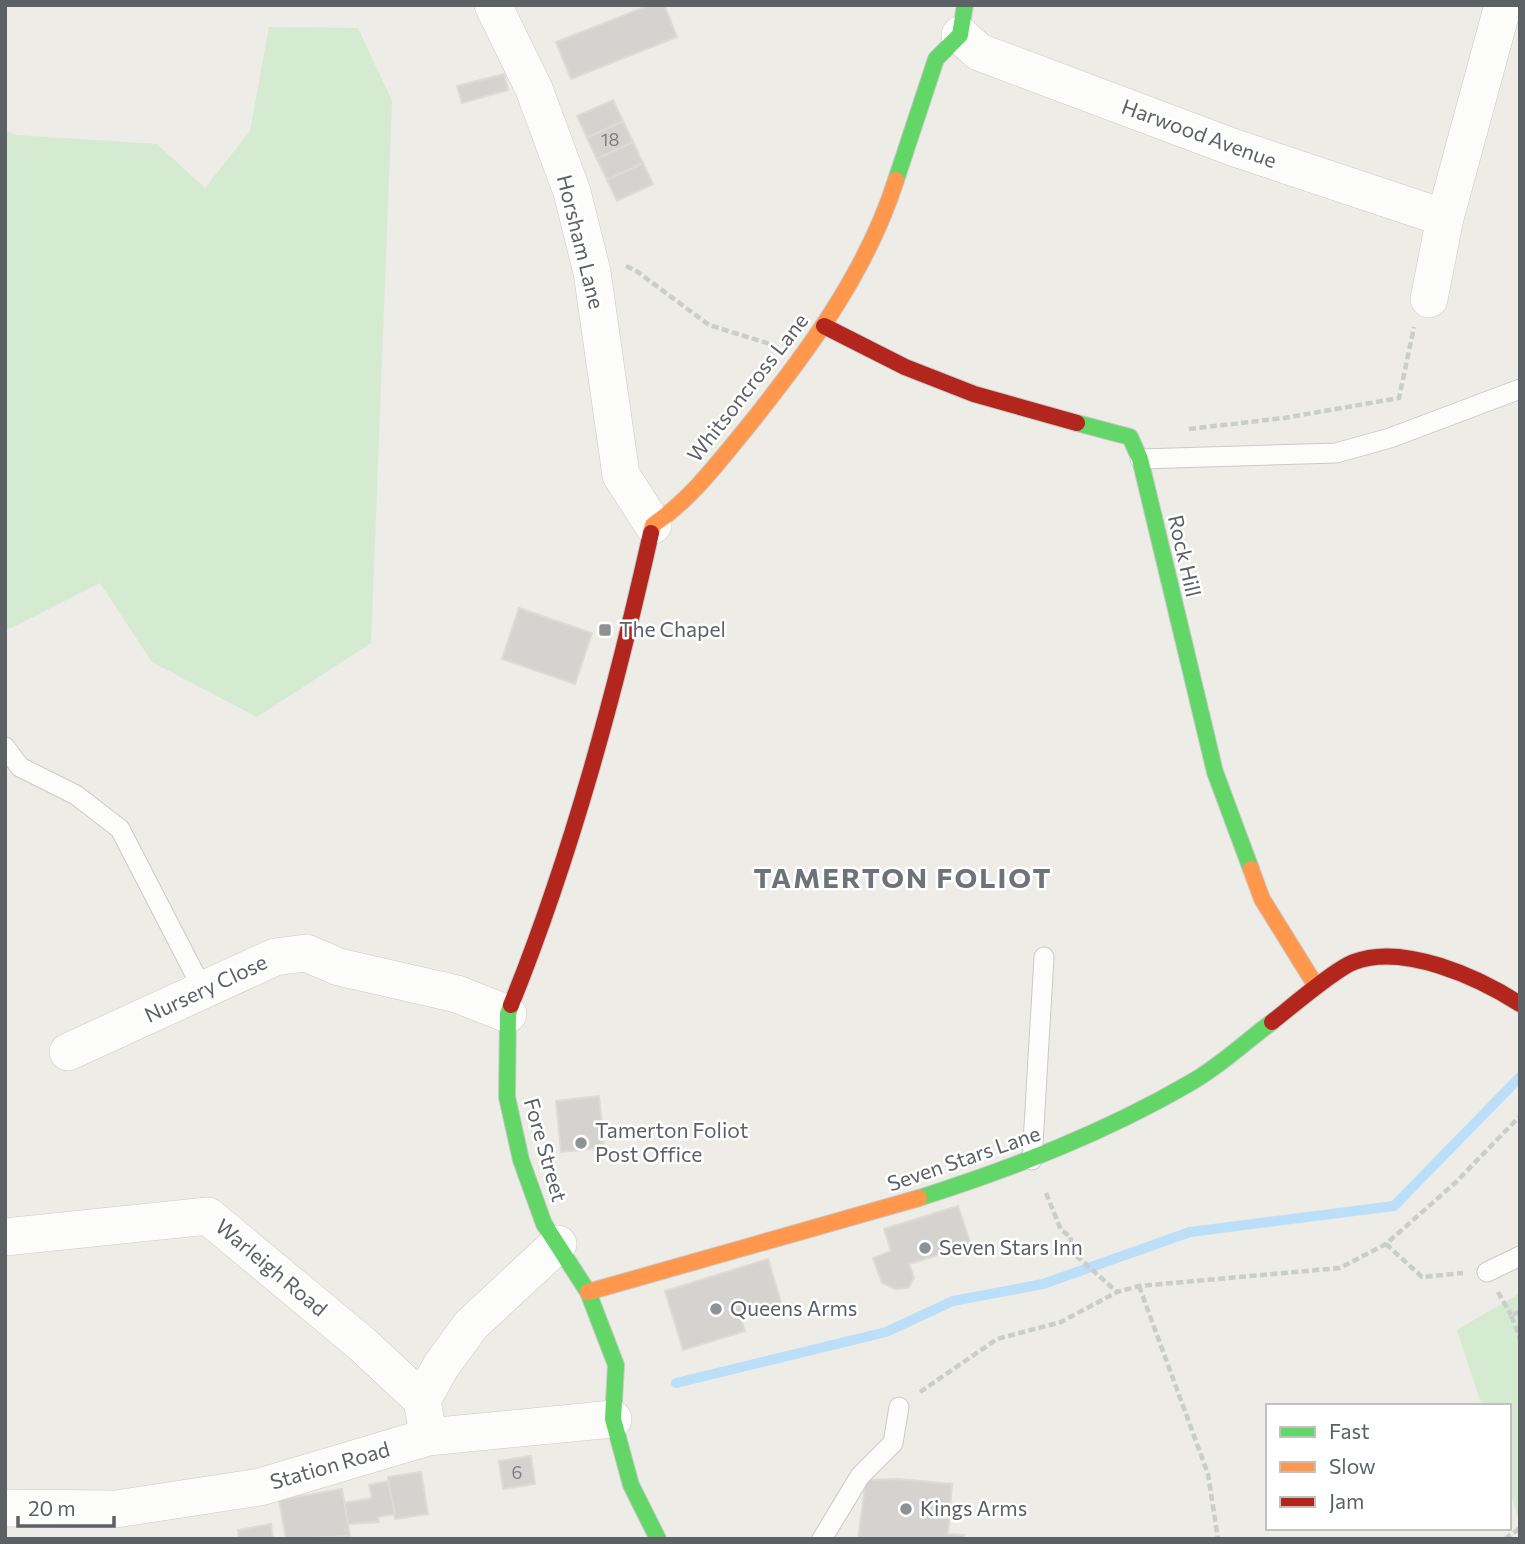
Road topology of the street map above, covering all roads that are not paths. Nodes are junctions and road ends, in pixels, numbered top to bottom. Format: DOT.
graph roads {
  1 [pos="493,5"];
  2 [pos="1503,5"];
  3 [pos="963,20"];
  4 [pos="1445,218"];
  5 [pos="1429,299"];
  6 [pos="824,326"];
  7 [pos="1520,389"];
  8 [pos="1140,459"];
  9 [pos="653,525"];
  10 [pos="5,747"];
  11 [pos="1044,957"];
  12 [pos="1316,986"];
  13 [pos="203,990"];
  14 [pos="1520,1004"];
  15 [pos="508,1014"];
  16 [pos="68,1052"];
  17 [pos="1032,1160"];
  18 [pos="5,1237"];
  19 [pos="558,1244"];
  20 [pos="1520,1256"];
  21 [pos="1487,1272"];
  22 [pos="588,1292"];
  23 [pos="422,1400"];
  24 [pos="899,1407"];
  25 [pos="613,1419"];
  26 [pos="428,1437"];
  27 [pos="5,1508"];
  28 [pos="659,1539"];
  29 [pos="822,1539"];
  1 -- 9 [label="street, Horsham Lane"];
  2 -- 4 [label="street"];
  3 -- 4 [label="street, Harwood Avenue"];
  3 -- 6 [label="street, Whitsoncross Lane"];
  4 -- 5 [label="street"];
  6 -- 8 [label="street, Rock Hill"];
  6 -- 9 [label="street, Whitsoncross Lane"];
  7 -- 8 [label="lane"];
  8 -- 12 [label="street, Rock Hill"];
  9 -- 15 [label="street, Fore Street"];
  10 -- 13 [label="lane"];
  11 -- 17 [label="lane"];
  12 -- 14 [label="street, Seven Stars Lane"];
  12 -- 17 [label="street, Seven Stars Lane"];
  13 -- 15 [label="street, Nursery Close"];
  13 -- 16 [label="street, Nursery Close"];
  15 -- 19 [label="street, Fore Street"];
  17 -- 22 [label="street, Seven Stars Lane"];
  18 -- 23 [label="street, Warleigh Road"];
  19 -- 22 [label="street, Fore Street"];
  19 -- 23 [label="street"];
  20 -- 21 [label="lane"];
  22 -- 25 [label="street, Fore Street"];
  23 -- 26 [label="street"];
  24 -- 29 [label="lane"];
  25 -- 26 [label="street, Station Road"];
  25 -- 28 [label="street, Fore Street"];
  26 -- 27 [label="street, Station Road"];
}
